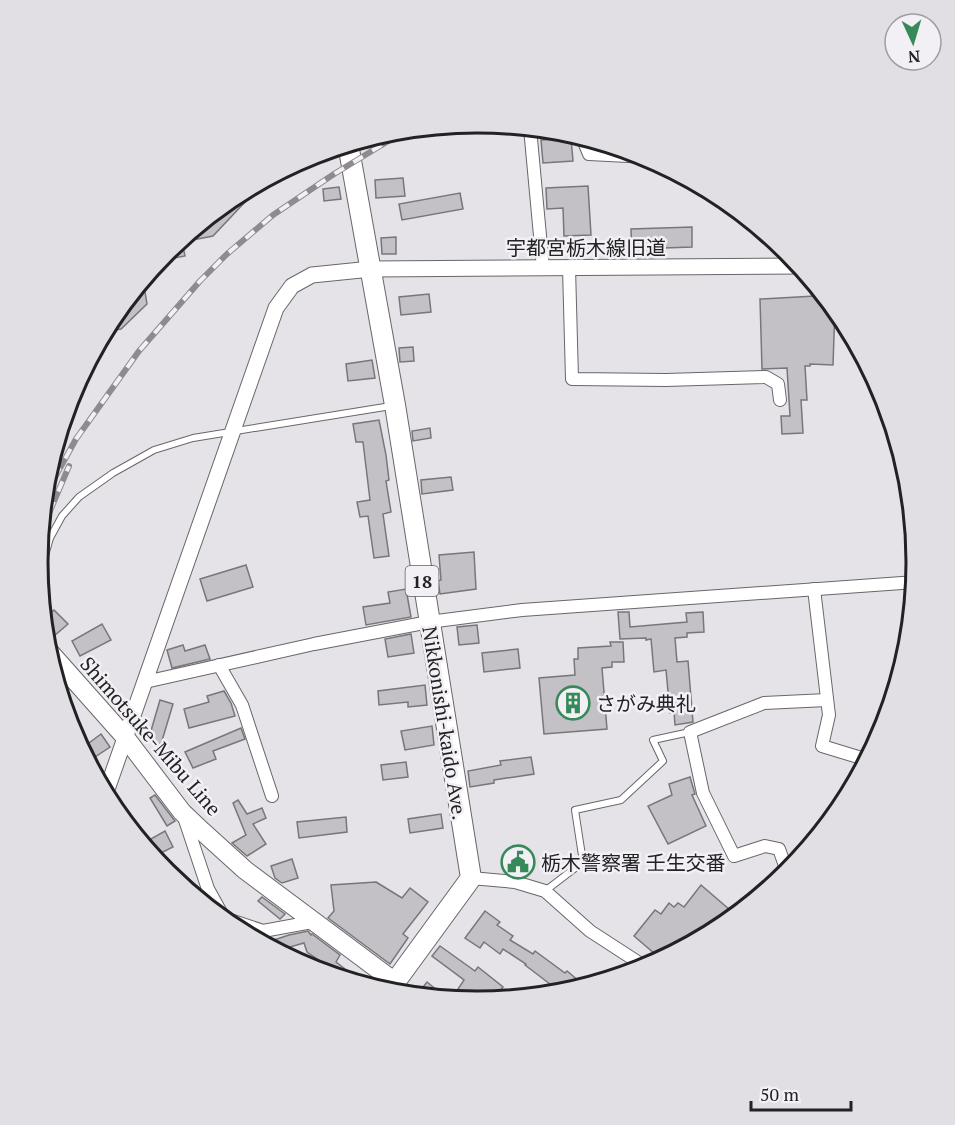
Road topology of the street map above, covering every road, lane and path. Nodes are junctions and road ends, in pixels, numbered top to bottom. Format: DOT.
graph roads {
  1 [pos="531,137"];
  2 [pos="586,147"];
  3 [pos="350,153"];
  4 [pos="613,155"];
  5 [pos="788,266"];
  6 [pos="543,268"];
  7 [pos="569,268"];
  8 [pos="371,269"];
  9 [pos="780,400"];
  10 [pos="394,405"];
  11 [pos="232,432"];
  12 [pos="49,543"];
  13 [pos="906,583"];
  14 [pos="814,589"];
  15 [pos="429,622"];
  16 [pos="61,665"];
  17 [pos="219,665"];
  18 [pos="145,681"];
  19 [pos="827,700"];
  20 [pos="690,732"];
  21 [pos="125,738"];
  22 [pos="860,758"];
  23 [pos="109,783"];
  24 [pos="272,796"];
  25 [pos="182,812"];
  26 [pos="784,863"];
  27 [pos="471,878"];
  28 [pos="545,891"];
  29 [pos="215,903"];
  30 [pos="312,922"];
  31 [pos="251,927"];
  32 [pos="636,961"];
  33 [pos="384,982"];
  34 [pos="393,984"];
  1 -- 6 [label="street"];
  2 -- 4 [label="street"];
  3 -- 8 [label="main road, Nikkonishi-kaido Ave. / 18"];
  5 -- 7 [label="street, 宇都宮栃木線旧道"];
  6 -- 7 [label="street, 宇都宮栃木線旧道"];
  6 -- 8 [label="street, 宇都宮栃木線旧道"];
  7 -- 9 [label="street"];
  8 -- 10 [label="main road, Nikkonishi-kaido Ave. / 18"];
  8 -- 11 [label="street, 宇都宮栃木線旧道"];
  10 -- 11 [label="lane"];
  10 -- 15 [label="main road, Nikkonishi-kaido Ave. / 18"];
  11 -- 12 [label="lane"];
  11 -- 18 [label="street, 宇都宮栃木線旧道"];
  13 -- 14 [label="street"];
  14 -- 15 [label="street"];
  14 -- 19 [label="street"];
  15 -- 17 [label="street"];
  15 -- 27 [label="main road, Nikkonishi-kaido Ave. / 18"];
  16 -- 21 [label="main road, Shimotsuke-Mibu Line"];
  17 -- 18 [label="street"];
  17 -- 24 [label="street"];
  18 -- 21 [label="street, 宇都宮栃木線旧道"];
  19 -- 20 [label="street"];
  19 -- 22 [label="street"];
  20 -- 26 [label="street"];
  20 -- 28 [label="lane"];
  21 -- 23 [label="street, 宇都宮栃木線旧道"];
  21 -- 25 [label="main road, Shimotsuke-Mibu Line"];
  25 -- 29 [label="street"];
  25 -- 30 [label="main road, Shimotsuke-Mibu Line"];
  27 -- 28 [label="street"];
  27 -- 34 [label="main road"];
  28 -- 32 [label="street"];
  30 -- 31 [label="street"];
  30 -- 33 [label="main road, Shimotsuke-Mibu Line"];
}
